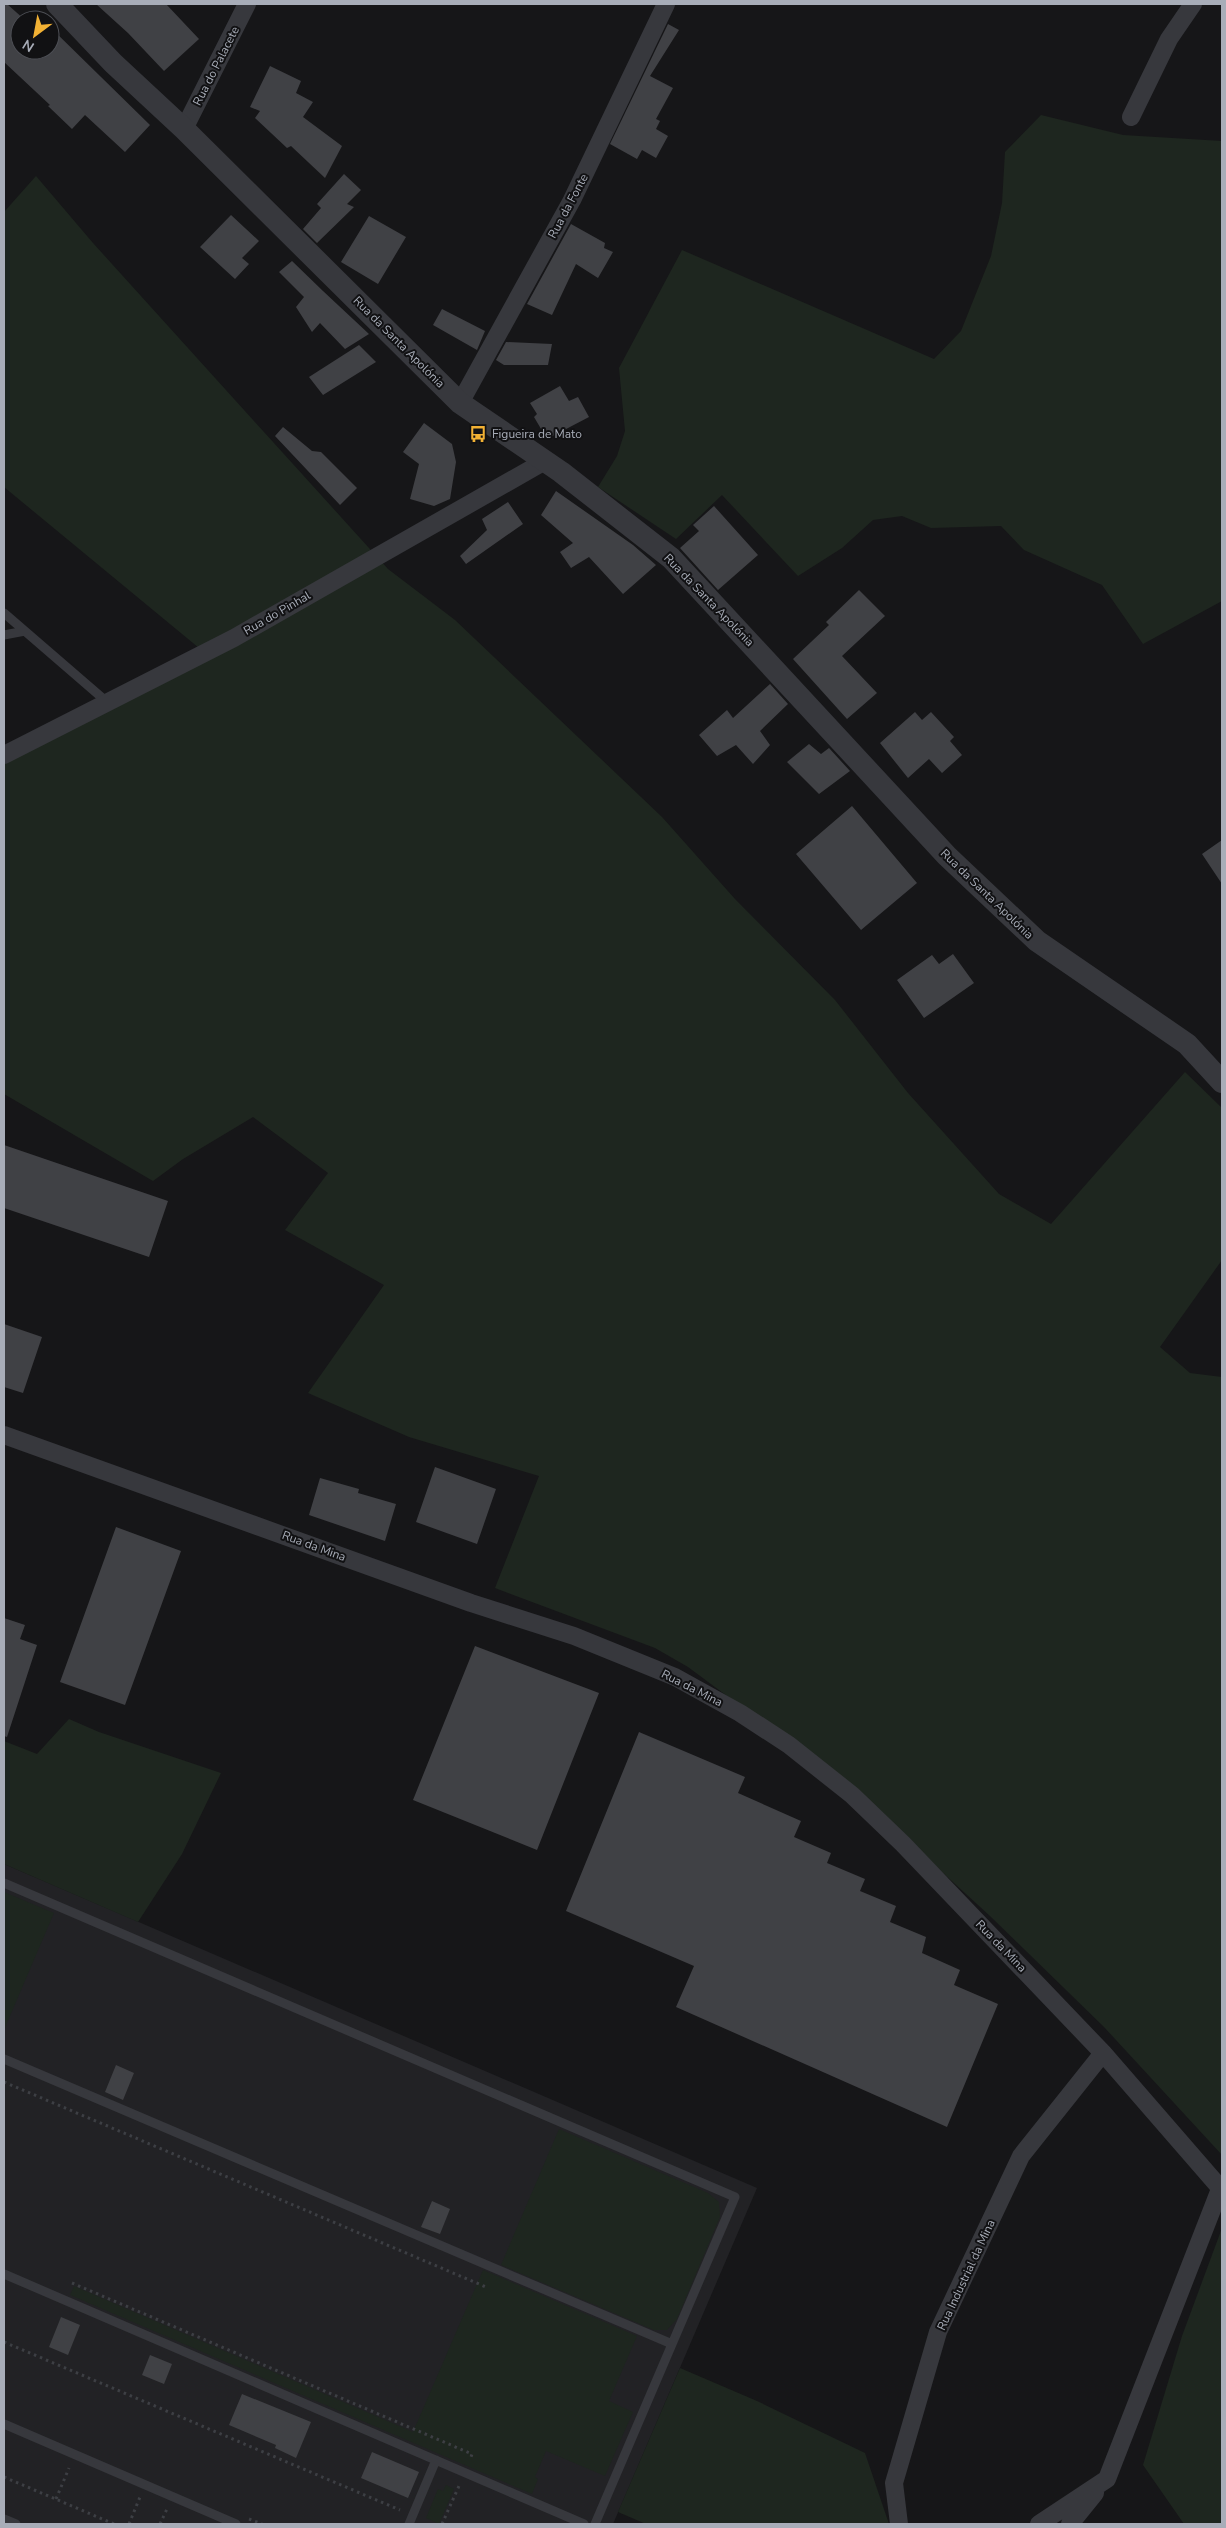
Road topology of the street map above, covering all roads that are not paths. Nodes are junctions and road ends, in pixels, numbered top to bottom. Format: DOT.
graph roads {
  1 [pos="57,4"];
  2 [pos="247,4"];
  3 [pos="666,4"];
  4 [pos="1193,4"];
  5 [pos="1131,117"];
  6 [pos="184,129"];
  7 [pos="460,403"];
  8 [pos="546,461"];
  9 [pos="4,613"];
  10 [pos="25,631"];
  11 [pos="4,635"];
  12 [pos="107,702"];
  13 [pos="4,755"];
  14 [pos="1222,1082"];
  15 [pos="4,1435"];
  16 [pos="4,1883"];
  17 [pos="1103,2053"];
  18 [pos="4,2059"];
  19 [pos="1222,2187"];
  20 [pos="4,2274"];
  21 [pos="672,2344"];
  22 [pos="4,2424"];
  23 [pos="436,2460"];
  24 [pos="1107,2479"];
  25 [pos="4,2519"];
  26 [pos="411,2520"];
  27 [pos="16,2524"];
  28 [pos="236,2524"];
  29 [pos="584,2524"];
  30 [pos="595,2524"];
  31 [pos="899,2524"];
  32 [pos="1040,2524"];
  33 [pos="1070,2524"];
  1 -- 6 [label="street, Rua da Santa Apolónia"];
  2 -- 6 [label="street, Rua do Palacete"];
  3 -- 7 [label="street, Rua da Fonte"];
  4 -- 5 [label="street"];
  6 -- 7 [label="street, Rua da Santa Apolónia"];
  7 -- 8 [label="street, Rua da Santa Apolónia"];
  8 -- 12 [label="street, Rua do Pinhal"];
  8 -- 14 [label="street, Rua da Santa Apolónia"];
  9 -- 10 [label="lane"];
  10 -- 11 [label="lane"];
  10 -- 12 [label="lane"];
  12 -- 13 [label="street, Rua do Pinhal"];
  15 -- 17 [label="street, Rua da Mina"];
  16 -- 21 [label="lane"];
  17 -- 19 [label="street, Rua da Mina"];
  17 -- 31 [label="street, Rua Industrial da Mina"];
  18 -- 21 [label="lane"];
  19 -- 24 [label="street"];
  20 -- 23 [label="lane"];
  21 -- 30 [label="lane"];
  22 -- 28 [label="lane"];
  23 -- 26 [label="lane"];
  23 -- 29 [label="lane"];
  24 -- 32 [label="street"];
  24 -- 33 [label="street"];
  25 -- 27 [label="lane"];
}
